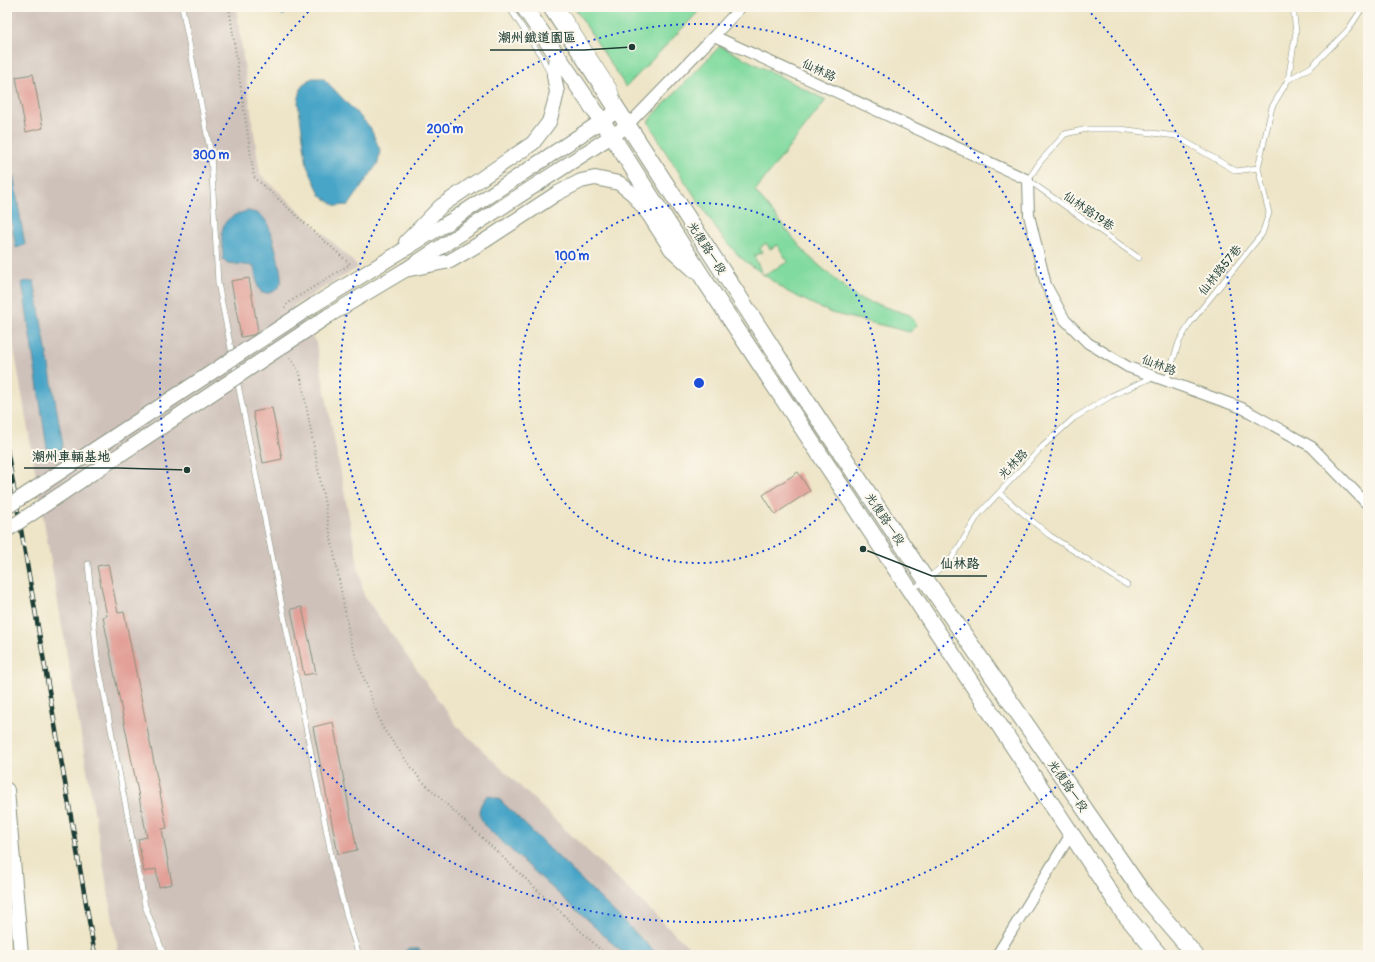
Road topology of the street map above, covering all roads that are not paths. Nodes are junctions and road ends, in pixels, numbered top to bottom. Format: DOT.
graph roads {
  1 [pos="182,7"];
  2 [pos="509,7"];
  3 [pos="524,7"];
  4 [pos="551,7"];
  5 [pos="562,7"];
  6 [pos="741,7"];
  7 [pos="1293,7"];
  8 [pos="1363,7"];
  9 [pos="714,36"];
  10 [pos="556,54"];
  11 [pos="1288,80"];
  12 [pos="557,92"];
  13 [pos="617,111"];
  14 [pos="602,121"];
  15 [pos="627,126"];
  16 [pos="612,136"];
  17 [pos="1258,168"];
  18 [pos="1028,180"];
  19 [pos="392,257"];
  20 [pos="1138,258"];
  21 [pos="405,270"];
  22 [pos="705,281"];
  23 [pos="1153,377"];
  24 [pos="1166,382"];
  25 [pos="999,492"];
  26 [pos="1368,505"];
  27 [pos="7,507"];
  28 [pos="7,530"];
  29 [pos="88,564"];
  30 [pos="926,580"];
  31 [pos="1127,585"];
  32 [pos="910,591"];
  33 [pos="7,790"];
  34 [pos="1071,834"];
  35 [pos="21,955"];
  36 [pos="164,955"];
  37 [pos="359,955"];
  38 [pos="997,955"];
  39 [pos="1159,955"];
  40 [pos="1195,955"];
  1 -- 37 [label="lane"];
  2 -- 12 [label="lane"];
  3 -- 10 [label="main road, 光復路一段"];
  4 -- 13 [label="main road, 光復路一段"];
  5 -- 15 [label="lane"];
  6 -- 9 [label="street"];
  7 -- 11 [label="lane"];
  8 -- 11 [label="lane"];
  9 -- 15 [label="street"];
  9 -- 18 [label="street, 仙林路"];
  10 -- 12 [label="street"];
  10 -- 14 [label="main road, 光復路一段"];
  11 -- 17 [label="lane"];
  12 -- 19 [label="street"];
  13 -- 14 [label="street"];
  13 -- 15 [label="main road, 光復路一段"];
  14 -- 16 [label="main road, 光復路一段"];
  14 -- 19 [label="street"];
  15 -- 16 [label="street"];
  15 -- 30 [label="main road, 光復路一段"];
  16 -- 21 [label="street"];
  16 -- 22 [label="main road, 光復路一段"];
  17 -- 18 [label="lane"];
  17 -- 24 [label="lane, 仙林路57巷"];
  18 -- 20 [label="lane, 仙林路19巷"];
  18 -- 23 [label="street, 仙林路"];
  19 -- 27 [label="street, bridge"];
  21 -- 22 [label="street"];
  21 -- 28 [label="street, bridge"];
  22 -- 32 [label="main road, 光復路一段"];
  23 -- 24 [label="street, 仙林路"];
  23 -- 25 [label="lane, 光林路"];
  24 -- 26 [label="street, 仙林路"];
  25 -- 30 [label="lane, 光林路"];
  25 -- 31 [label="lane"];
  29 -- 36 [label="lane"];
  30 -- 32 [label="lane, 光林路"];
  30 -- 40 [label="main road, 光復路一段"];
  32 -- 34 [label="main road, 光復路一段"];
  33 -- 35 [label="street"];
  34 -- 38 [label="street"];
  34 -- 39 [label="main road, 光復路一段"];
}
